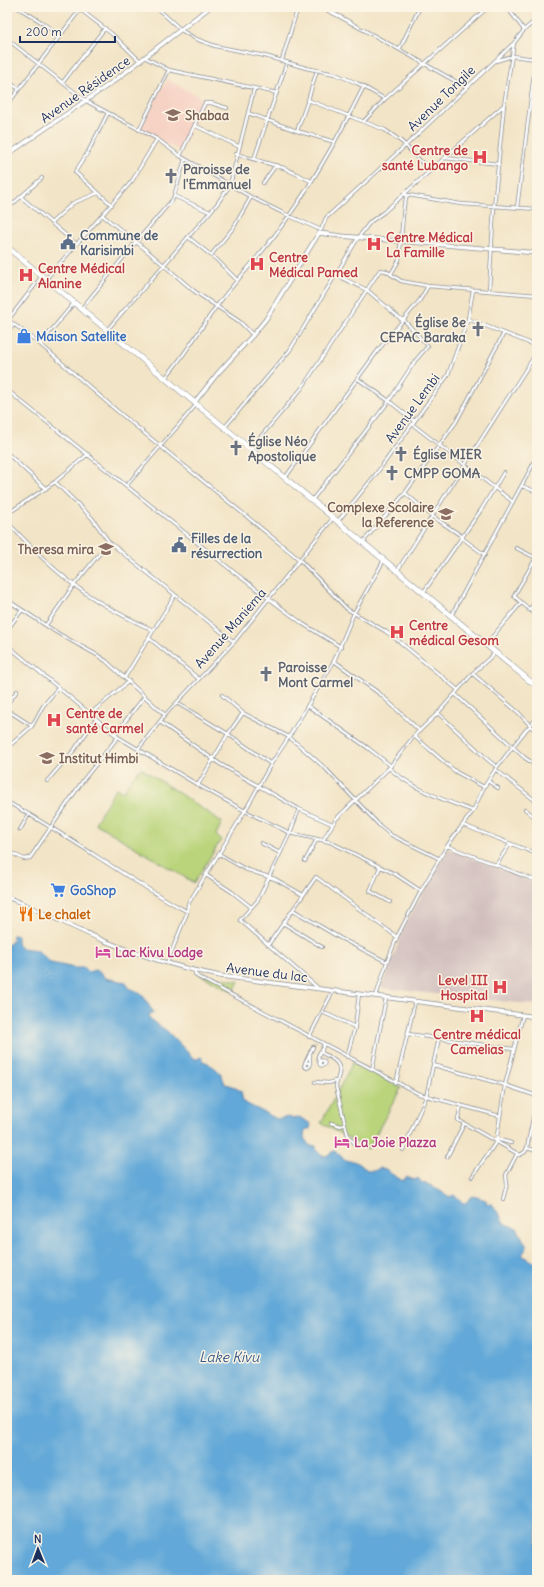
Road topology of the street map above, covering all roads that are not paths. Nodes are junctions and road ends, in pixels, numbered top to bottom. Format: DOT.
graph roads {
  1 [pos="17,7"];
  2 [pos="156,7"];
  3 [pos="210,7"];
  4 [pos="298,7"];
  5 [pos="319,7"];
  6 [pos="420,7"];
  7 [pos="488,7"];
  8 [pos="507,7"];
  9 [pos="80,8"];
  10 [pos="537,19"];
  11 [pos="106,28"];
  12 [pos="181,30"];
  13 [pos="524,30"];
  14 [pos="59,36"];
  15 [pos="7,39"];
  16 [pos="514,44"];
  17 [pos="400,48"];
  18 [pos="512,56"];
  19 [pos="146,58"];
  20 [pos="536,59"];
  21 [pos="282,60"];
  22 [pos="140,62"];
  23 [pos="287,62"];
  24 [pos="494,62"];
  25 [pos="39,63"];
  26 [pos="423,64"];
  27 [pos="169,70"];
  28 [pos="317,70"];
  29 [pos="7,81"];
  30 [pos="63,82"];
  31 [pos="364,86"];
  32 [pos="466,88"];
  33 [pos="19,89"];
  34 [pos="254,89"];
  35 [pos="277,93"];
  36 [pos="385,99"];
  37 [pos="308,100"];
  38 [pos="86,101"];
  39 [pos="7,105"];
  40 [pos="504,105"];
  41 [pos="227,108"];
  42 [pos="108,113"];
  43 [pos="248,113"];
  44 [pos="348,116"];
  45 [pos="267,120"];
  46 [pos="364,121"];
  47 [pos="196,126"];
  48 [pos="139,130"];
  49 [pos="296,131"];
  50 [pos="156,140"];
  51 [pos="335,142"];
  52 [pos="238,146"];
  53 [pos="405,146"];
  54 [pos="236,154"];
  55 [pos="7,155"];
  56 [pos="180,156"];
  57 [pos="444,158"];
  58 [pos="185,159"];
  59 [pos="254,159"];
  60 [pos="499,164"];
  61 [pos="276,166"];
  62 [pos="430,171"];
  63 [pos="42,178"];
  64 [pos="311,181"];
  65 [pos="262,183"];
  66 [pos="230,185"];
  67 [pos="98,192"];
  68 [pos="404,194"];
  69 [pos="408,195"];
  70 [pos="174,196"];
  71 [pos="21,197"];
  72 [pos="250,197"];
  73 [pos="112,205"];
  74 [pos="494,207"];
  75 [pos="517,208"];
  76 [pos="7,209"];
  77 [pos="537,209"];
  78 [pos="210,212"];
  79 [pos="102,215"];
  80 [pos="288,216"];
  81 [pos="50,223"];
  82 [pos="320,231"];
  83 [pos="188,237"];
  84 [pos="358,238"];
  85 [pos="401,241"];
  86 [pos="136,242"];
  87 [pos="76,244"];
  88 [pos="7,247"];
  89 [pos="493,249"];
  90 [pos="537,253"];
  91 [pos="211,255"];
  92 [pos="164,265"];
  93 [pos="391,274"];
  94 [pos="336,275"];
  95 [pos="44,278"];
  96 [pos="238,280"];
  97 [pos="428,286"];
  98 [pos="367,290"];
  99 [pos="473,290"];
  100 [pos="489,291"];
  101 [pos="537,295"];
  102 [pos="74,303"];
  103 [pos="216,307"];
  104 [pos="81,308"];
  105 [pos="8,319"];
  106 [pos="468,319"];
  107 [pos="402,320"];
  108 [pos="14,325"];
  109 [pos="107,330"];
  110 [pos="7,332"];
  111 [pos="504,333"];
  112 [pos="253,335"];
  113 [pos="40,344"];
  114 [pos="537,346"];
  115 [pos="537,352"];
  116 [pos="165,378"];
  117 [pos="358,379"];
  118 [pos="7,390"];
  119 [pos="389,401"];
  120 [pos="196,404"];
  121 [pos="413,423"];
  122 [pos="224,428"];
  123 [pos="161,446"];
  124 [pos="440,446"];
  125 [pos="250,449"];
  126 [pos="7,454"];
  127 [pos="88,454"];
  128 [pos="537,457"];
  129 [pos="465,466"];
  130 [pos="504,472"];
  131 [pos="285,478"];
  132 [pos="55,482"];
  133 [pos="127,485"];
  134 [pos="522,486"];
  135 [pos="494,488"];
  136 [pos="46,489"];
  137 [pos="537,492"];
  138 [pos="405,493"];
  139 [pos="312,500"];
  140 [pos="513,502"];
  141 [pos="7,514"];
  142 [pos="432,516"];
  143 [pos="335,520"];
  144 [pos="7,522"];
  145 [pos="462,537"];
  146 [pos="109,542"];
  147 [pos="363,542"];
  148 [pos="516,548"];
  149 [pos="485,554"];
  150 [pos="536,557"];
  151 [pos="300,560"];
  152 [pos="384,560"];
  153 [pos="397,571"];
  154 [pos="74,585"];
  155 [pos="423,593"];
  156 [pos="175,594"];
  157 [pos="269,599"];
  158 [pos="7,600"];
  159 [pos="537,600"];
  160 [pos="521,603"];
  161 [pos="22,610"];
  162 [pos="529,610"];
  163 [pos="354,613"];
  164 [pos="451,616"];
  165 [pos="537,616"];
  166 [pos="46,625"];
  167 [pos="7,630"];
  168 [pos="153,630"];
  169 [pos="149,638"];
  170 [pos="234,642"];
  171 [pos="486,644"];
  172 [pos="7,645"];
  173 [pos="341,647"];
  174 [pos="495,653"];
  175 [pos="334,661"];
  176 [pos="473,673"];
  177 [pos="125,678"];
  178 [pos="199,679"];
  179 [pos="129,681"];
  180 [pos="537,687"];
  181 [pos="58,688"];
  182 [pos="458,690"];
  183 [pos="17,691"];
  184 [pos="455,694"];
  185 [pos="222,695"];
  186 [pos="145,696"];
  187 [pos="177,703"];
  188 [pos="7,704"];
  189 [pos="308,706"];
  190 [pos="7,710"];
  191 [pos="243,713"];
  192 [pos="438,713"];
  193 [pos="90,714"];
  194 [pos="165,715"];
  195 [pos="537,718"];
  196 [pos="96,719"];
  197 [pos="160,722"];
  198 [pos="32,726"];
  199 [pos="530,726"];
  200 [pos="420,731"];
  201 [pos="537,733"];
  202 [pos="114,734"];
  203 [pos="228,734"];
  204 [pos="414,736"];
  205 [pos="118,737"];
  206 [pos="289,738"];
  207 [pos="7,741"];
  208 [pos="11,744"];
  209 [pos="512,746"];
  210 [pos="7,748"];
  211 [pos="139,748"];
  212 [pos="213,759"];
  213 [pos="271,764"];
  214 [pos="537,766"];
  215 [pos="390,767"];
  216 [pos="496,768"];
  217 [pos="48,781"];
  218 [pos="488,781"];
  219 [pos="198,785"];
  220 [pos="258,786"];
  221 [pos="484,787"];
  222 [pos="498,788"];
  223 [pos="355,800"];
  224 [pos="7,802"];
  225 [pos="537,802"];
  226 [pos="299,809"];
  227 [pos="525,809"];
  228 [pos="245,811"];
  229 [pos="473,811"];
  230 [pos="29,814"];
  231 [pos="537,819"];
  232 [pos="332,824"];
  233 [pos="463,825"];
  234 [pos="52,828"];
  235 [pos="20,830"];
  236 [pos="290,832"];
  237 [pos="317,839"];
  238 [pos="323,840"];
  239 [pos="261,843"];
  240 [pos="510,844"];
  241 [pos="447,846"];
  242 [pos="7,851"];
  243 [pos="280,853"];
  244 [pos="219,854"];
  245 [pos="537,854"];
  246 [pos="440,859"];
  247 [pos="305,861"];
  248 [pos="496,866"];
  249 [pos="380,867"];
  250 [pos="206,875"];
  251 [pos="270,877"];
  252 [pos="537,881"];
  253 [pos="422,890"];
  254 [pos="303,895"];
  255 [pos="7,897"];
  256 [pos="390,902"];
  257 [pos="251,907"];
  258 [pos="293,910"];
  259 [pos="187,911"];
  260 [pos="283,923"];
  261 [pos="397,937"];
  262 [pos="268,945"];
  263 [pos="322,947"];
  264 [pos="387,962"];
  265 [pos="167,963"];
  266 [pos="195,971"];
  267 [pos="319,988"];
  268 [pos="333,990"];
  269 [pos="359,994"];
  270 [pos="376,996"];
  271 [pos="386,998"];
  272 [pos="415,1002"];
  273 [pos="322,1012"];
  274 [pos="523,1015"];
  275 [pos="537,1017"];
  276 [pos="355,1027"];
  277 [pos="408,1034"];
  278 [pos="309,1037"];
  279 [pos="439,1038"];
  280 [pos="324,1044"];
  281 [pos="313,1047"];
  282 [pos="513,1049"];
  283 [pos="322,1051"];
  284 [pos="310,1052"];
  285 [pos="347,1057"];
  286 [pos="433,1065"];
  287 [pos="372,1070"];
  288 [pos="336,1081"];
  289 [pos="315,1082"];
  290 [pos="396,1083"];
  291 [pos="505,1085"];
  292 [pos="426,1097"];
  293 [pos="537,1097"];
  294 [pos="536,1103"];
  295 [pos="461,1105"];
  296 [pos="500,1116"];
  297 [pos="331,1123"];
  298 [pos="346,1124"];
  299 [pos="464,1124"];
  300 [pos="496,1140"];
  301 [pos="511,1143"];
  302 [pos="356,1145"];
  303 [pos="527,1148"];
  304 [pos="403,1150"];
  305 [pos="537,1151"];
  306 [pos="517,1154"];
  307 [pos="447,1157"];
  308 [pos="472,1177"];
  309 [pos="503,1199"];
  1 -- 14 [label="street"];
  2 -- 12 [label="street"];
  3 -- 12 [label="main road, Avenue Résidence"];
  4 -- 21 [label="street"];
  5 -- 17 [label="street"];
  6 -- 17 [label="street"];
  7 -- 26 [label="street"];
  8 -- 13 [label="street"];
  9 -- 11 [label="street"];
  9 -- 14 [label="street"];
  10 -- 13 [label="street"];
  11 -- 22 [label="street"];
  11 -- 30 [label="street"];
  12 -- 19 [label="main road, Avenue Résidence"];
  12 -- 21 [label="street"];
  13 -- 16 [label="street"];
  14 -- 25 [label="street"];
  15 -- 25 [label="street"];
  16 -- 18 [label="street"];
  16 -- 24 [label="street"];
  17 -- 26 [label="street"];
  18 -- 20 [label="street, Avenue Tongile"];
  18 -- 24 [label="street, Avenue Tongile"];
  18 -- 40 [label="street"];
  19 -- 22 [label="main road, Avenue Résidence"];
  19 -- 27 [label="street"];
  20 -- 75 [label="street"];
  21 -- 23 [label="street"];
  22 -- 38 [label="main road, Avenue Résidence"];
  23 -- 28 [label="street"];
  23 -- 35 [label="street"];
  24 -- 32 [label="street, Avenue Tongile"];
  25 -- 30 [label="street"];
  25 -- 33 [label="street"];
  26 -- 32 [label="street"];
  26 -- 36 [label="street"];
  27 -- 34 [label="street"];
  27 -- 48 [label="street"];
  28 -- 31 [label="street"];
  28 -- 37 [label="street"];
  29 -- 33 [label="street"];
  30 -- 38 [label="street"];
  31 -- 36 [label="street"];
  31 -- 44 [label="street"];
  32 -- 53 [label="street, Avenue Tongile"];
  33 -- 39 [label="street"];
  34 -- 35 [label="street"];
  34 -- 43 [label="street"];
  35 -- 45 [label="street"];
  36 -- 46 [label="street"];
  37 -- 44 [label="street"];
  37 -- 49 [label="street"];
  38 -- 42 [label="street"];
  38 -- 55 [label="main road, Avenue Résidence"];
  40 -- 57 [label="street"];
  40 -- 60 [label="street"];
  41 -- 47 [label="street"];
  42 -- 48 [label="street"];
  42 -- 67 [label="street"];
  43 -- 45 [label="street"];
  43 -- 52 [label="street"];
  44 -- 46 [label="street"];
  44 -- 51 [label="street"];
  45 -- 49 [label="street"];
  45 -- 59 [label="street"];
  46 -- 53 [label="street"];
  47 -- 52 [label="street"];
  47 -- 56 [label="street"];
  48 -- 50 [label="street"];
  49 -- 51 [label="street"];
  50 -- 56 [label="street"];
  50 -- 73 [label="street"];
  51 -- 64 [label="street"];
  52 -- 54 [label="street"];
  53 -- 62 [label="street"];
  53 -- 82 [label="street, Avenue Tongile"];
  54 -- 59 [label="street"];
  54 -- 66 [label="street"];
  56 -- 58 [label="street"];
  57 -- 60 [label="street"];
  57 -- 62 [label="street"];
  58 -- 66 [label="street"];
  58 -- 70 [label="street"];
  59 -- 61 [label="street"];
  60 -- 74 [label="street"];
  61 -- 64 [label="street"];
  61 -- 65 [label="street"];
  62 -- 68 [label="street"];
  63 -- 71 [label="street"];
  64 -- 80 [label="street"];
  66 -- 72 [label="street"];
  66 -- 78 [label="street"];
  67 -- 73 [label="street"];
  67 -- 81 [label="street"];
  68 -- 69 [label="street"];
  68 -- 84 [label="street"];
  69 -- 74 [label="street"];
  69 -- 85 [label="street"];
  70 -- 78 [label="street"];
  70 -- 86 [label="street"];
  71 -- 76 [label="street"];
  71 -- 81 [label="street"];
  72 -- 80 [label="street"];
  72 -- 91 [label="street"];
  73 -- 79 [label="street"];
  74 -- 75 [label="street"];
  74 -- 89 [label="street"];
  75 -- 77 [label="street"];
  78 -- 83 [label="street"];
  79 -- 86 [label="street"];
  79 -- 87 [label="street"];
  80 -- 82 [label="street"];
  80 -- 96 [label="street"];
  81 -- 87 [label="street"];
  82 -- 84 [label="main road"];
  82 -- 112 [label="main road"];
  83 -- 91 [label="street"];
  83 -- 92 [label="street"];
  84 -- 85 [label="main road"];
  84 -- 94 [label="street"];
  85 -- 89 [label="main road"];
  85 -- 93 [label="street"];
  86 -- 92 [label="street"];
  86 -- 104 [label="street"];
  87 -- 95 [label="street"];
  88 -- 95 [label="highway"];
  89 -- 90 [label="main road"];
  89 -- 100 [label="street"];
  91 -- 96 [label="street"];
  92 -- 103 [label="street"];
  92 -- 109 [label="street"];
  93 -- 97 [label="street"];
  93 -- 98 [label="street"];
  94 -- 98 [label="street"];
  94 -- 122 [label="street"];
  95 -- 102 [label="highway"];
  95 -- 105 [label="street"];
  96 -- 103 [label="street"];
  97 -- 99 [label="street"];
  97 -- 107 [label="street"];
  98 -- 107 [label="street"];
  98 -- 125 [label="street"];
  99 -- 100 [label="street"];
  99 -- 106 [label="street, Avenue Lembi"];
  100 -- 101 [label="street"];
  102 -- 104 [label="highway"];
  102 -- 113 [label="street"];
  103 -- 112 [label="street"];
  103 -- 116 [label="street"];
  104 -- 109 [label="highway"];
  105 -- 108 [label="street"];
  106 -- 111 [label="street"];
  106 -- 121 [label="street, Avenue Lembi"];
  107 -- 117 [label="street"];
  107 -- 119 [label="street"];
  108 -- 110 [label="street"];
  108 -- 113 [label="street"];
  109 -- 116 [label="highway"];
  111 -- 114 [label="street"];
  111 -- 124 [label="street"];
  112 -- 120 [label="main road"];
  113 -- 123 [label="street"];
  115 -- 129 [label="street"];
  116 -- 120 [label="highway"];
  117 -- 119 [label="street"];
  117 -- 131 [label="street"];
  118 -- 127 [label="street"];
  119 -- 121 [label="street"];
  119 -- 139 [label="street"];
  120 -- 122 [label="highway"];
  120 -- 123 [label="street"];
  121 -- 124 [label="street"];
  121 -- 143 [label="street, Avenue Lembi"];
  122 -- 125 [label="highway"];
  123 -- 133 [label="street"];
  123 -- 151 [label="street"];
  124 -- 129 [label="street"];
  124 -- 138 [label="street"];
  125 -- 131 [label="highway"];
  126 -- 136 [label="street"];
  127 -- 132 [label="street"];
  127 -- 133 [label="street"];
  128 -- 134 [label="street"];
  129 -- 135 [label="street"];
  129 -- 142 [label="street"];
  130 -- 135 [label="street"];
  131 -- 139 [label="highway"];
  132 -- 136 [label="street"];
  132 -- 146 [label="street"];
  133 -- 157 [label="street"];
  134 -- 137 [label="street"];
  134 -- 140 [label="street"];
  135 -- 140 [label="street"];
  135 -- 145 [label="street"];
  136 -- 141 [label="street"];
  138 -- 142 [label="street"];
  138 -- 147 [label="street"];
  139 -- 143 [label="highway"];
  140 -- 149 [label="street"];
  142 -- 145 [label="street"];
  142 -- 153 [label="street"];
  143 -- 147 [label="highway"];
  143 -- 151 [label="street, Avenue Maniema"];
  144 -- 154 [label="street"];
  145 -- 149 [label="street"];
  145 -- 155 [label="street"];
  146 -- 154 [label="street"];
  146 -- 156 [label="street"];
  147 -- 152 [label="highway"];
  148 -- 150 [label="street"];
  149 -- 164 [label="street"];
  150 -- 160 [label="street"];
  151 -- 157 [label="street, Avenue Maniema"];
  151 -- 163 [label="street"];
  152 -- 153 [label="highway"];
  152 -- 163 [label="street"];
  153 -- 155 [label="highway"];
  154 -- 166 [label="street"];
  154 -- 168 [label="street"];
  155 -- 164 [label="highway"];
  156 -- 168 [label="street"];
  156 -- 170 [label="street"];
  157 -- 170 [label="street, Avenue Maniema"];
  157 -- 173 [label="street"];
  158 -- 161 [label="street"];
  159 -- 162 [label="street"];
  160 -- 162 [label="street"];
  160 -- 171 [label="street"];
  161 -- 166 [label="street"];
  161 -- 167 [label="street"];
  162 -- 165 [label="street"];
  163 -- 173 [label="street"];
  163 -- 182 [label="street"];
  164 -- 171 [label="highway"];
  166 -- 177 [label="street"];
  168 -- 169 [label="street"];
  169 -- 177 [label="street"];
  169 -- 178 [label="street"];
  170 -- 178 [label="street, Avenue Maniema"];
  171 -- 174 [label="highway"];
  172 -- 181 [label="street"];
  173 -- 175 [label="street"];
  174 -- 176 [label="street"];
  174 -- 180 [label="highway"];
  175 -- 189 [label="street"];
  175 -- 200 [label="street"];
  176 -- 182 [label="street"];
  176 -- 199 [label="street"];
  177 -- 179 [label="street"];
  178 -- 187 [label="street, Avenue Maniema"];
  179 -- 186 [label="street"];
  179 -- 193 [label="street"];
  181 -- 193 [label="street"];
  181 -- 198 [label="street"];
  182 -- 184 [label="street"];
  183 -- 188 [label="street"];
  184 -- 192 [label="street"];
  184 -- 209 [label="street"];
  185 -- 191 [label="street"];
  186 -- 194 [label="street"];
  186 -- 202 [label="street"];
  187 -- 194 [label="street, Avenue Maniema"];
  187 -- 203 [label="street"];
  189 -- 206 [label="street"];
  189 -- 215 [label="street"];
  190 -- 198 [label="street"];
  191 -- 203 [label="street"];
  191 -- 206 [label="street"];
  192 -- 200 [label="street"];
  192 -- 216 [label="street"];
  193 -- 196 [label="street"];
  194 -- 197 [label="street, Avenue Maniema"];
  195 -- 199 [label="street"];
  196 -- 202 [label="street"];
  196 -- 217 [label="street"];
  197 -- 211 [label="street, Avenue Maniema"];
  197 -- 212 [label="street"];
  198 -- 208 [label="street"];
  199 -- 201 [label="street"];
  199 -- 209 [label="street"];
  200 -- 204 [label="street"];
  202 -- 205 [label="street"];
  203 -- 212 [label="street"];
  203 -- 213 [label="street"];
  204 -- 215 [label="street"];
  204 -- 221 [label="street"];
  205 -- 211 [label="street"];
  205 -- 234 [label="street"];
  206 -- 213 [label="street"];
  206 -- 223 [label="street"];
  207 -- 208 [label="street"];
  208 -- 210 [label="street"];
  209 -- 214 [label="street"];
  209 -- 216 [label="street"];
  211 -- 219 [label="street"];
  212 -- 219 [label="street"];
  212 -- 220 [label="street"];
  213 -- 220 [label="street"];
  215 -- 223 [label="street"];
  215 -- 229 [label="street"];
  216 -- 218 [label="street"];
  216 -- 225 [label="street"];
  218 -- 221 [label="street"];
  218 -- 222 [label="street"];
  219 -- 228 [label="street"];
  220 -- 226 [label="street"];
  220 -- 228 [label="street"];
  221 -- 229 [label="street"];
  223 -- 232 [label="street"];
  223 -- 246 [label="street"];
  224 -- 230 [label="street"];
  226 -- 232 [label="street"];
  226 -- 236 [label="street"];
  227 -- 231 [label="street"];
  228 -- 236 [label="street"];
  228 -- 244 [label="street"];
  229 -- 233 [label="street"];
  230 -- 234 [label="street"];
  230 -- 235 [label="street"];
  232 -- 238 [label="street"];
  233 -- 240 [label="street"];
  233 -- 241 [label="street"];
  234 -- 242 [label="street"];
  234 -- 259 [label="street"];
  236 -- 237 [label="street"];
  236 -- 243 [label="street"];
  237 -- 238 [label="street"];
  237 -- 247 [label="street"];
  238 -- 249 [label="street"];
  239 -- 243 [label="street"];
  240 -- 245 [label="street"];
  240 -- 248 [label="street"];
  241 -- 246 [label="street"];
  241 -- 248 [label="street"];
  243 -- 251 [label="street"];
  244 -- 250 [label="street"];
  244 -- 251 [label="street"];
  246 -- 253 [label="street"];
  248 -- 252 [label="street"];
  249 -- 253 [label="street"];
  249 -- 256 [label="street"];
  250 -- 257 [label="street"];
  250 -- 259 [label="street"];
  251 -- 254 [label="street"];
  251 -- 257 [label="street"];
  253 -- 261 [label="street"];
  254 -- 258 [label="street"];
  254 -- 261 [label="street"];
  255 -- 265 [label="main road, Avenue du lac"];
  257 -- 262 [label="street"];
  258 -- 260 [label="street"];
  258 -- 264 [label="street"];
  259 -- 265 [label="street"];
  260 -- 262 [label="street"];
  260 -- 263 [label="street"];
  261 -- 264 [label="street"];
  262 -- 267 [label="street"];
  264 -- 270 [label="street"];
  265 -- 266 [label="main road, Avenue du lac"];
  266 -- 267 [label="main road, Avenue du lac"];
  266 -- 278 [label="street"];
  267 -- 268 [label="main road, Avenue du lac"];
  268 -- 269 [label="main road, Avenue du lac"];
  268 -- 273 [label="street"];
  269 -- 270 [label="main road, Avenue du lac"];
  269 -- 276 [label="street"];
  270 -- 271 [label="main road, Avenue du lac"];
  271 -- 272 [label="main road, Avenue du lac"];
  271 -- 287 [label="street"];
  272 -- 274 [label="main road, Avenue du lac"];
  272 -- 277 [label="street"];
  273 -- 276 [label="street"];
  273 -- 278 [label="street"];
  274 -- 275 [label="main road, Avenue du lac"];
  274 -- 282 [label="street"];
  276 -- 285 [label="street"];
  277 -- 279 [label="street"];
  277 -- 290 [label="street"];
  278 -- 280 [label="street"];
  279 -- 282 [label="street"];
  279 -- 286 [label="street"];
  280 -- 283 [label="street"];
  280 -- 285 [label="street"];
  281 -- 284 [label="street"];
  282 -- 291 [label="street"];
  283 -- 283 [label="street"];
  283 -- 288 [label="street"];
  284 -- 284 [label="street"];
  285 -- 287 [label="street"];
  286 -- 291 [label="street"];
  286 -- 292 [label="street"];
  287 -- 290 [label="street"];
  288 -- 289 [label="street"];
  288 -- 298 [label="street"];
  290 -- 292 [label="street"];
  291 -- 293 [label="street"];
  291 -- 296 [label="street"];
  292 -- 295 [label="street"];
  292 -- 304 [label="street"];
  293 -- 294 [label="street"];
  294 -- 303 [label="street"];
  295 -- 296 [label="street"];
  295 -- 299 [label="street"];
  296 -- 300 [label="street"];
  297 -- 298 [label="street"];
  298 -- 302 [label="street"];
  299 -- 300 [label="street"];
  299 -- 307 [label="street"];
  300 -- 301 [label="street"];
  300 -- 306 [label="street"];
  300 -- 308 [label="street"];
  303 -- 305 [label="street"];
  303 -- 306 [label="street"];
  306 -- 309 [label="street"];
}
